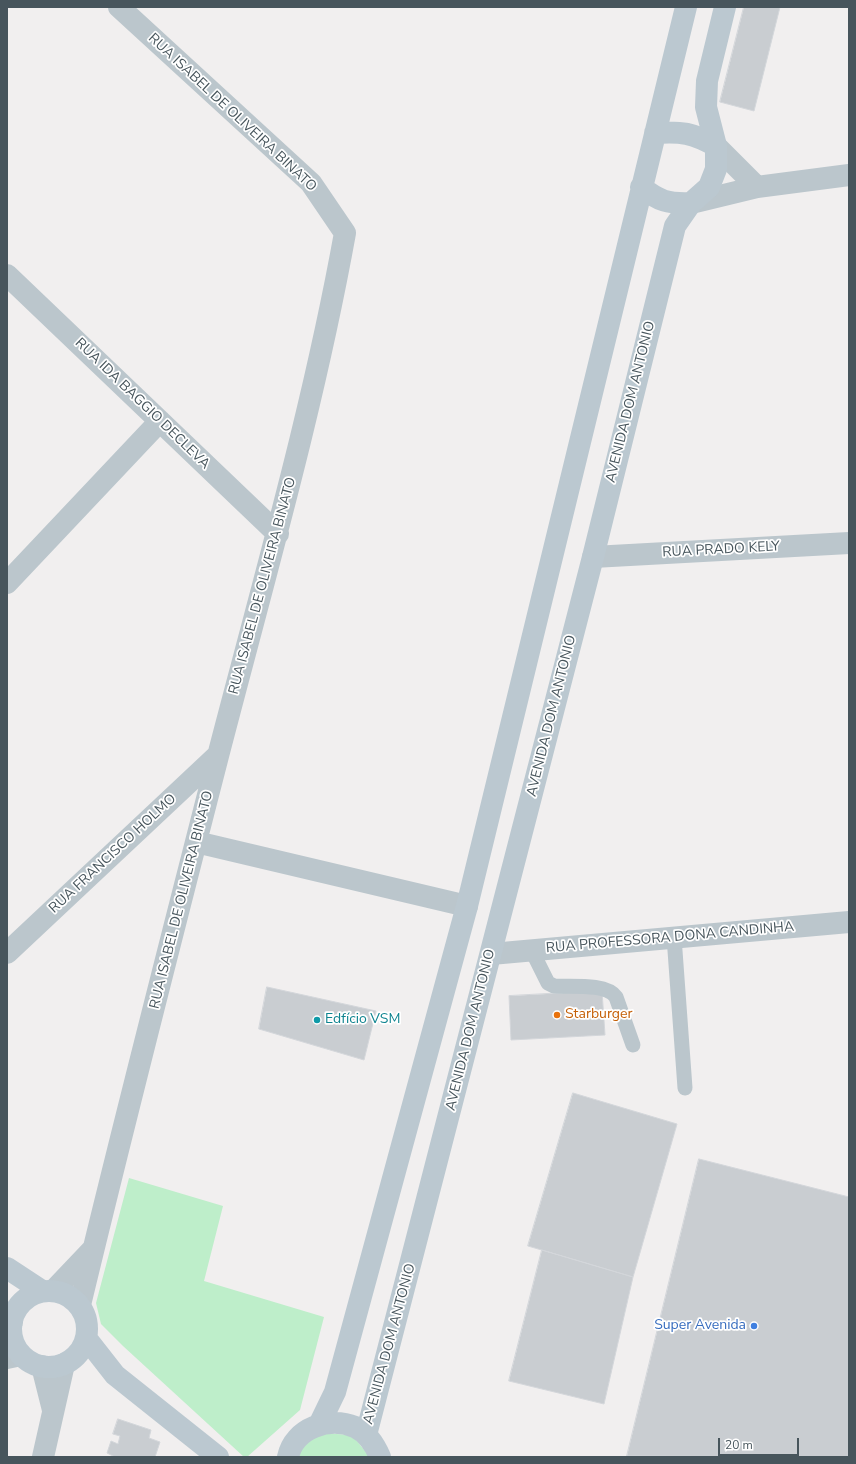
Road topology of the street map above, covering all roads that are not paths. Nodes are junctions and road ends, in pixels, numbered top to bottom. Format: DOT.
graph roads {
  1 [pos="119,7"];
  2 [pos="686,7"];
  3 [pos="726,7"];
  4 [pos="655,133"];
  5 [pos="716,146"];
  6 [pos="849,175"];
  7 [pos="641,187"];
  8 [pos="757,187"];
  9 [pos="691,203"];
  10 [pos="7,275"];
  11 [pos="160,421"];
  12 [pos="278,534"];
  13 [pos="849,543"];
  14 [pos="593,557"];
  15 [pos="7,583"];
  16 [pos="218,755"];
  17 [pos="196,842"];
  18 [pos="467,906"];
  19 [pos="849,922"];
  20 [pos="674,937"];
  21 [pos="532,951"];
  22 [pos="7,953"];
  23 [pos="491,954"];
  24 [pos="633,1045"];
  25 [pos="685,1088"];
  26 [pos="94,1248"];
  27 [pos="7,1268"];
  28 [pos="48,1290"];
  29 [pos="80,1306"];
  30 [pos="10,1314"];
  31 [pos="86,1338"];
  32 [pos="14,1356"];
  33 [pos="68,1362"];
  34 [pos="42,1366"];
  35 [pos="115,1375"];
  36 [pos="54,1414"];
  37 [pos="319,1425"];
  38 [pos="366,1435"];
  39 [pos="284,1456"];
  40 [pos="43,1457"];
  41 [pos="218,1457"];
  42 [pos="380,1457"];
  1 -- 12 [label="street, RUA ISABEL DE OLIVEIRA BINATO"];
  2 -- 4 [label="main road"];
  3 -- 5 [label="main road, AVENIDA DOM ANTONIO"];
  4 -- 5 [label="main road"];
  4 -- 7 [label="main road"];
  5 -- 8 [label="street"];
  5 -- 9 [label="main road, AVENIDA DOM ANTONIO"];
  6 -- 8 [label="street"];
  7 -- 9 [label="main road"];
  7 -- 18 [label="main road"];
  8 -- 9 [label="street"];
  9 -- 14 [label="main road, AVENIDA DOM ANTONIO"];
  10 -- 11 [label="street, RUA IDA BAGGIO DECLEVA"];
  11 -- 12 [label="street, RUA IDA BAGGIO DECLEVA"];
  11 -- 15 [label="street"];
  12 -- 16 [label="street, RUA ISABEL DE OLIVEIRA BINATO"];
  13 -- 14 [label="street, RUA PRADO KELY"];
  14 -- 23 [label="main road, AVENIDA DOM ANTONIO"];
  16 -- 17 [label="street, RUA ISABEL DE OLIVEIRA BINATO"];
  16 -- 22 [label="street, RUA FRANCISCO HOLMO"];
  17 -- 18 [label="street"];
  17 -- 26 [label="street, RUA ISABEL DE OLIVEIRA BINATO"];
  18 -- 37 [label="main road"];
  19 -- 20 [label="street, RUA PROFESSORA DONA CANDINHA"];
  20 -- 21 [label="street, RUA PROFESSORA DONA CANDINHA"];
  20 -- 25 [label="lane"];
  21 -- 23 [label="street, RUA PROFESSORA DONA CANDINHA"];
  21 -- 24 [label="lane"];
  23 -- 38 [label="main road, AVENIDA DOM ANTONIO"];
  26 -- 28 [label="street, RUA ISABEL DE OLIVEIRA BINATO"];
  26 -- 29 [label="street, RUA ISABEL DE OLIVEIRA BINATO"];
  27 -- 28 [label="main road"];
  28 -- 29 [label="main road"];
  28 -- 30 [label="main road"];
  29 -- 31 [label="main road"];
  30 -- 32 [label="main road"];
  31 -- 33 [label="main road"];
  31 -- 35 [label="main road"];
  32 -- 34 [label="main road"];
  33 -- 34 [label="main road"];
  33 -- 35 [label="main road"];
  33 -- 36 [label="street"];
  34 -- 36 [label="street"];
  35 -- 41 [label="main road"];
  36 -- 40 [label="street"];
  37 -- 38 [label="main road"];
  37 -- 39 [label="main road"];
  38 -- 42 [label="main road"];
}
